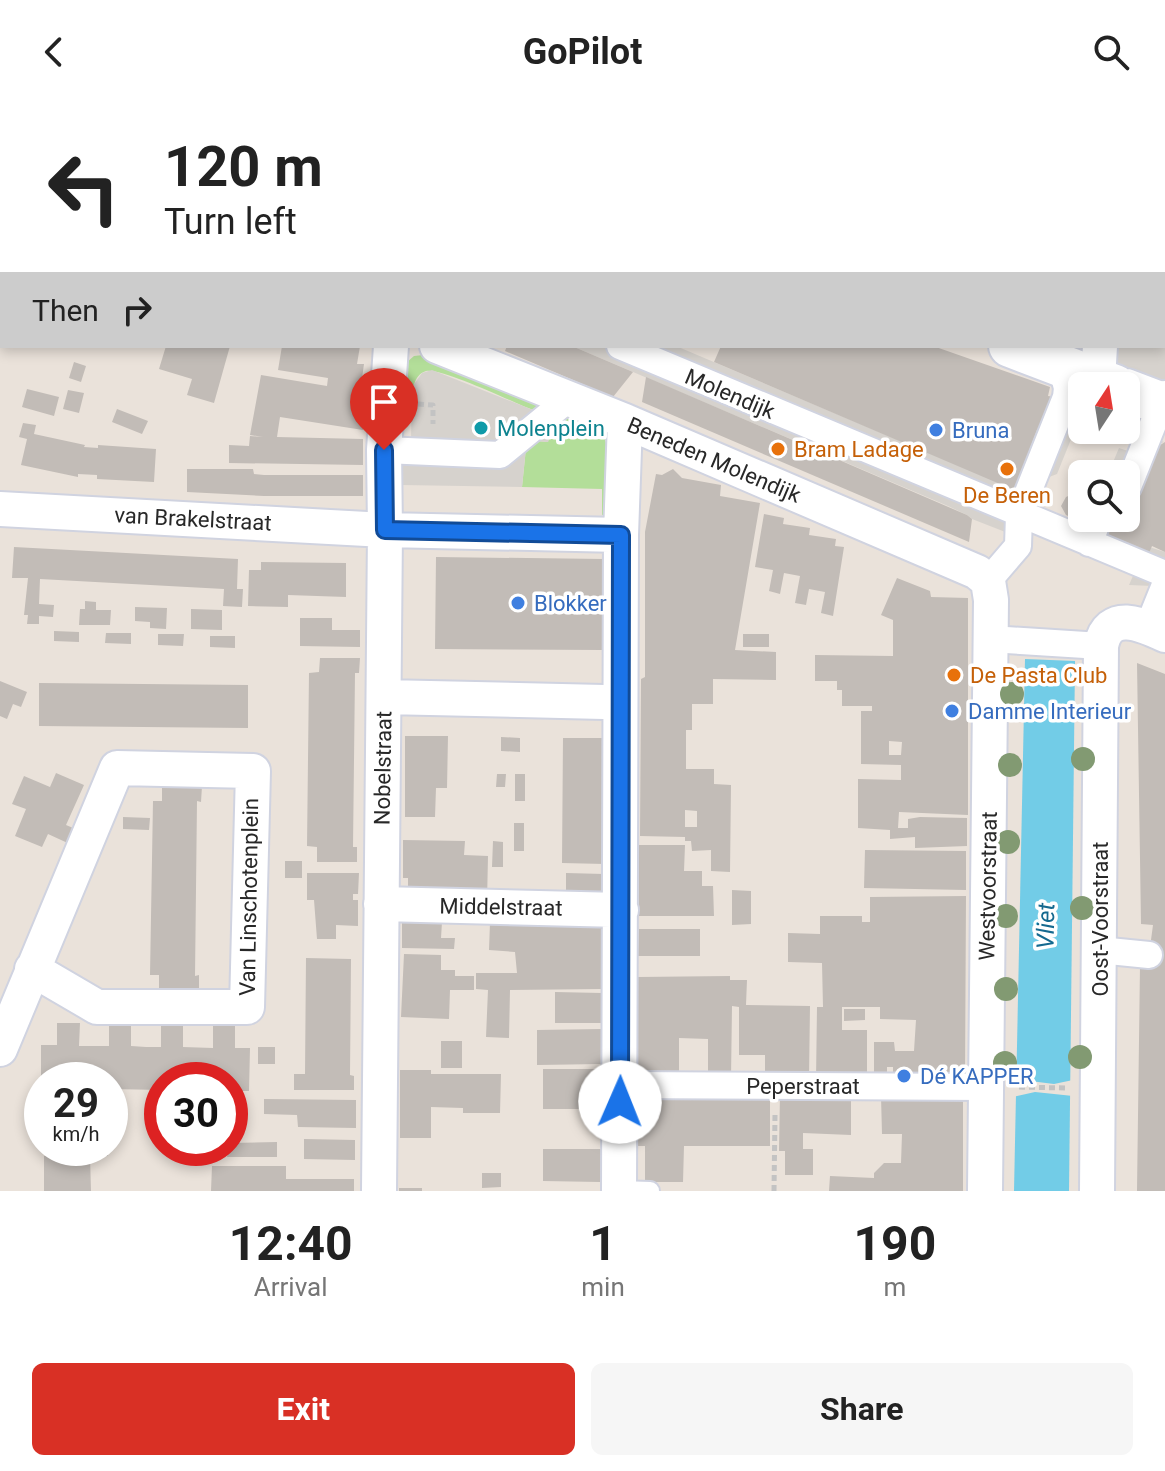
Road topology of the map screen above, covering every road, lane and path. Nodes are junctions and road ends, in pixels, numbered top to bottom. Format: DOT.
graph roads {
  1 [pos="391,348"];
  2 [pos="442,348"];
  3 [pos="622,348"];
  4 [pos="1014,348"];
  5 [pos="1068,378"];
  6 [pos="1068,388"];
  7 [pos="563,399"];
  8 [pos="625,421"];
  9 [pos="384,450"];
  10 [pos="0,509"];
  11 [pos="1004,516"];
  12 [pos="385,530"];
  13 [pos="1093,532"];
  14 [pos="621,535"];
  15 [pos="1089,543"];
  16 [pos="1165,574"];
  17 [pos="988,581"];
  18 [pos="1165,585"];
  19 [pos="1156,631"];
  20 [pos="990,639"];
  21 [pos="1101,646"];
  22 [pos="384,697"];
  23 [pos="604,702"];
  24 [pos="381,904"];
  25 [pos="621,910"];
  26 [pos="1099,950"];
  27 [pos="1149,955"];
  28 [pos="32,969"];
  29 [pos="0,1049"];
  30 [pos="620,1085"];
  31 [pos="775,1086"];
  32 [pos="1000,1087"];
  33 [pos="1073,1088"];
  34 [pos="379,1191"];
  35 [pos="619,1191"];
  36 [pos="650,1191"];
  37 [pos="774,1191"];
  38 [pos="985,1191"];
  39 [pos="1097,1191"];
  1 -- 9 [label="street, Nobelstraat"];
  2 -- 7 [label="street, Beneden Molendijk"];
  3 -- 11 [label="street, Molendijk"];
  4 -- 5 [label="street"];
  6 -- 11 [label="street"];
  7 -- 8 [label="street, Beneden Molendijk"];
  7 -- 9 [label="street"];
  8 -- 14 [label="street"];
  8 -- 17 [label="street, Beneden Molendijk"];
  9 -- 12 [label="street, Nobelstraat"];
  10 -- 12 [label="street, van Brakelstraat"];
  11 -- 15 [label="street, Molendijk"];
  11 -- 17 [label="street"];
  12 -- 14 [label="street, van Brakelstraat"];
  12 -- 22 [label="street, Nobelstraat"];
  13 -- 15 [label="street"];
  14 -- 25 [label="street"];
  15 -- 16 [label="street, Molendijk"];
  17 -- 20 [label="street, Westvoorstraat"];
  18 -- 19 [label="street"];
  19 -- 21 [label="street"];
  20 -- 21 [label="street"];
  20 -- 32 [label="street, Westvoorstraat"];
  21 -- 26 [label="street, Oost-Voorstraat"];
  22 -- 23 [label="street"];
  22 -- 24 [label="street, Nobelstraat"];
  24 -- 25 [label="street, Middelstraat"];
  24 -- 34 [label="street, Nobelstraat"];
  25 -- 30 [label="street"];
  26 -- 27 [label="street"];
  26 -- 39 [label="street, Oost-Voorstraat"];
  28 -- 28 [label="street, Van Linschotenplein"];
  28 -- 29 [label="street, Van Linschotenplein"];
  30 -- 31 [label="street, Peperstraat"];
  30 -- 35 [label="street"];
  31 -- 32 [label="street, Peperstraat"];
  31 -- 37 [label="path"];
  32 -- 33 [label="path"];
  32 -- 38 [label="street, Westvoorstraat"];
  35 -- 36 [label="lane"];
}
